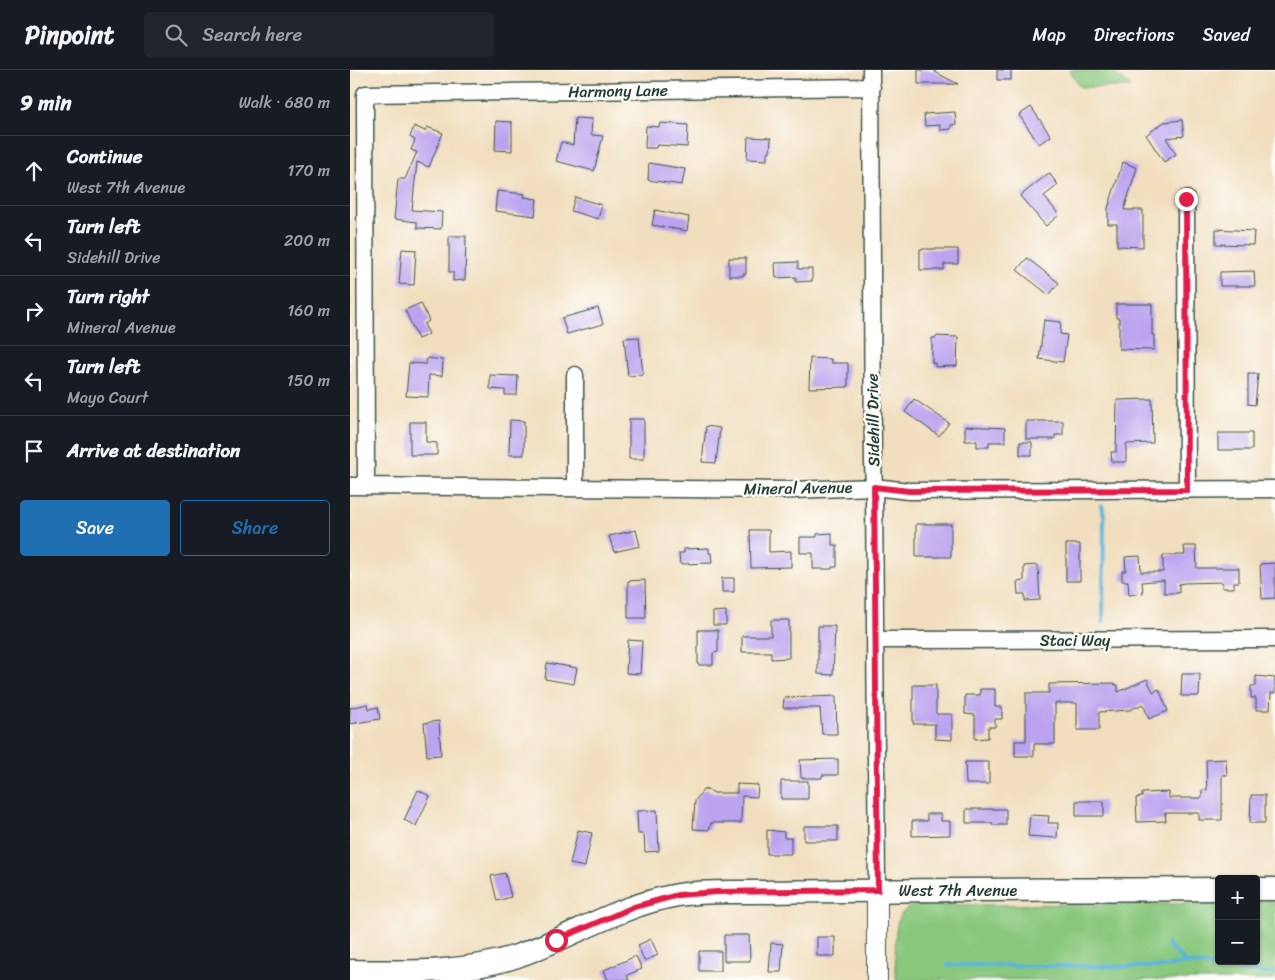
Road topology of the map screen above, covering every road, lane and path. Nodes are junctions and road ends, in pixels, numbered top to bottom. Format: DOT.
graph roads {
  1 [pos="871,70"];
  2 [pos="872,87"];
  3 [pos="1186,199"];
  4 [pos="575,375"];
  5 [pos="358,486"];
  6 [pos="874,487"];
  7 [pos="575,488"];
  8 [pos="1275,489"];
  9 [pos="1187,490"];
  10 [pos="1275,639"];
  11 [pos="875,640"];
  12 [pos="1215,889"];
  13 [pos="1260,889"];
  14 [pos="1275,889"];
  15 [pos="878,890"];
  16 [pos="350,971"];
  17 [pos="877,980"];
  1 -- 2 [label="street, Sidehill Drive"];
  2 -- 5 [label="street, Harmony Lane"];
  2 -- 6 [label="street, Sidehill Drive"];
  3 -- 9 [label="street"];
  4 -- 7 [label="street"];
  5 -- 7 [label="street, Mineral Avenue"];
  6 -- 7 [label="street, Mineral Avenue"];
  6 -- 9 [label="street, Mineral Avenue"];
  6 -- 11 [label="street, Sidehill Drive"];
  8 -- 9 [label="street, Mineral Avenue"];
  10 -- 11 [label="street, Staci Way"];
  11 -- 15 [label="street, Sidehill Drive"];
  12 -- 15 [label="main road, West 7th Avenue"];
  13 -- 14 [label="main road"];
  15 -- 16 [label="main road, West 7th Avenue"];
  15 -- 17 [label="street, Sidehill Drive"];
}
